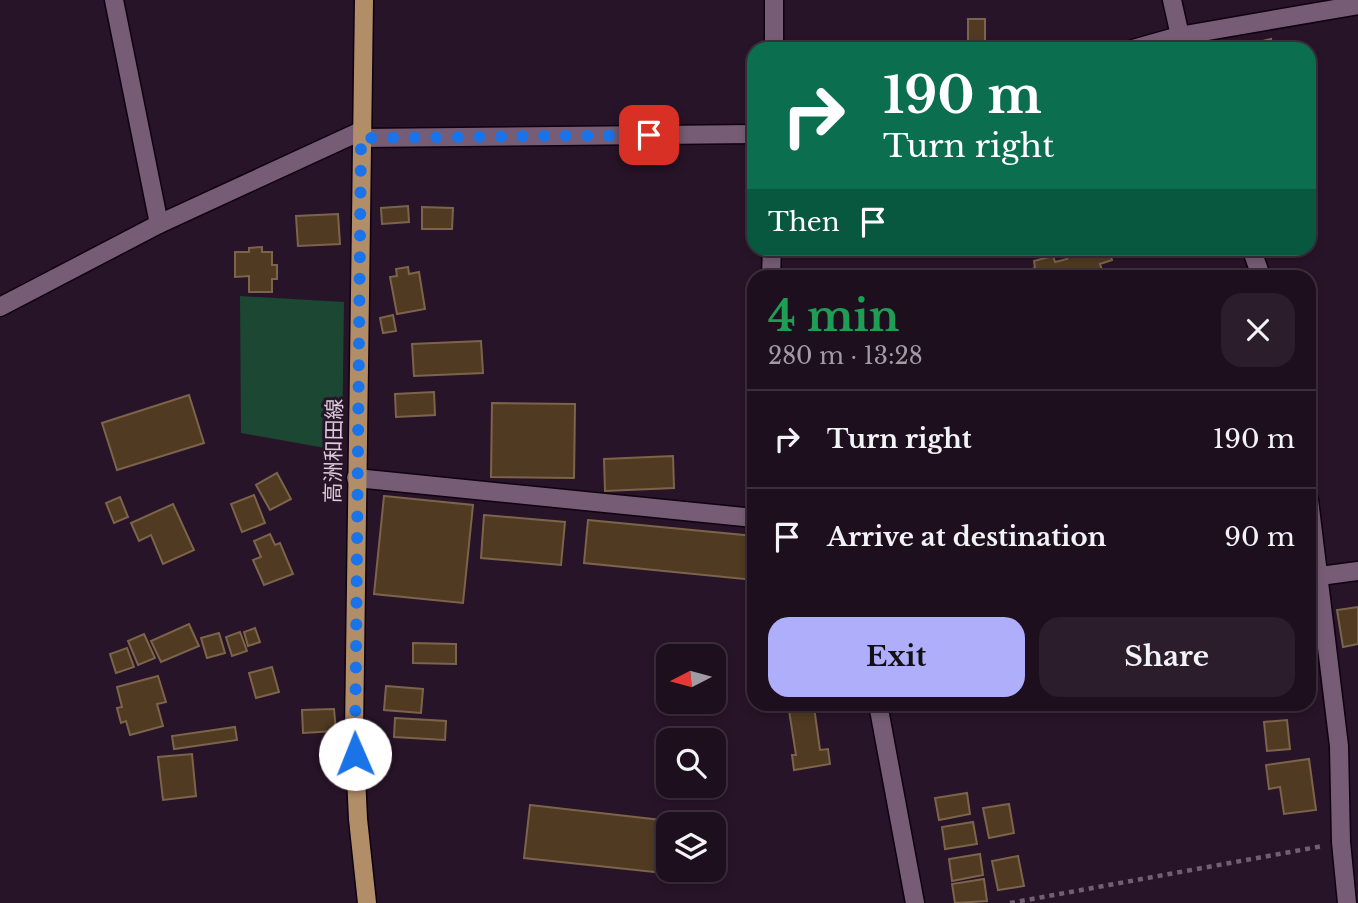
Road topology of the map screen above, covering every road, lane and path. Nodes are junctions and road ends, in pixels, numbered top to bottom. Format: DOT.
graph roads {
  1 [pos="114,0"];
  2 [pos="365,0"];
  3 [pos="774,0"];
  4 [pos="1172,0"];
  5 [pos="1358,5"];
  6 [pos="774,42"];
  7 [pos="1181,42"];
  8 [pos="1186,42"];
  9 [pos="747,134"];
  10 [pos="361,135"];
  11 [pos="159,224"];
  12 [pos="0,307"];
  13 [pos="356,478"];
  14 [pos="747,517"];
  15 [pos="1358,571"];
  16 [pos="1316,575"];
  17 [pos="1316,589"];
  18 [pos="879,711"];
  19 [pos="1341,842"];
  20 [pos="367,903"];
  21 [pos="915,903"];
  22 [pos="1010,903"];
  23 [pos="1347,903"];
  1 -- 11 [label="street"];
  2 -- 10 [label="main road, 高洲和田線"];
  3 -- 6 [label="street"];
  4 -- 7 [label="street"];
  5 -- 8 [label="street"];
  9 -- 10 [label="street"];
  10 -- 11 [label="street"];
  10 -- 13 [label="main road, 高洲和田線"];
  11 -- 12 [label="street"];
  13 -- 14 [label="street"];
  13 -- 20 [label="main road, 高洲和田線"];
  15 -- 16 [label="street"];
  17 -- 19 [label="street"];
  18 -- 21 [label="street"];
  19 -- 22 [label="path"];
  19 -- 23 [label="street"];
}
